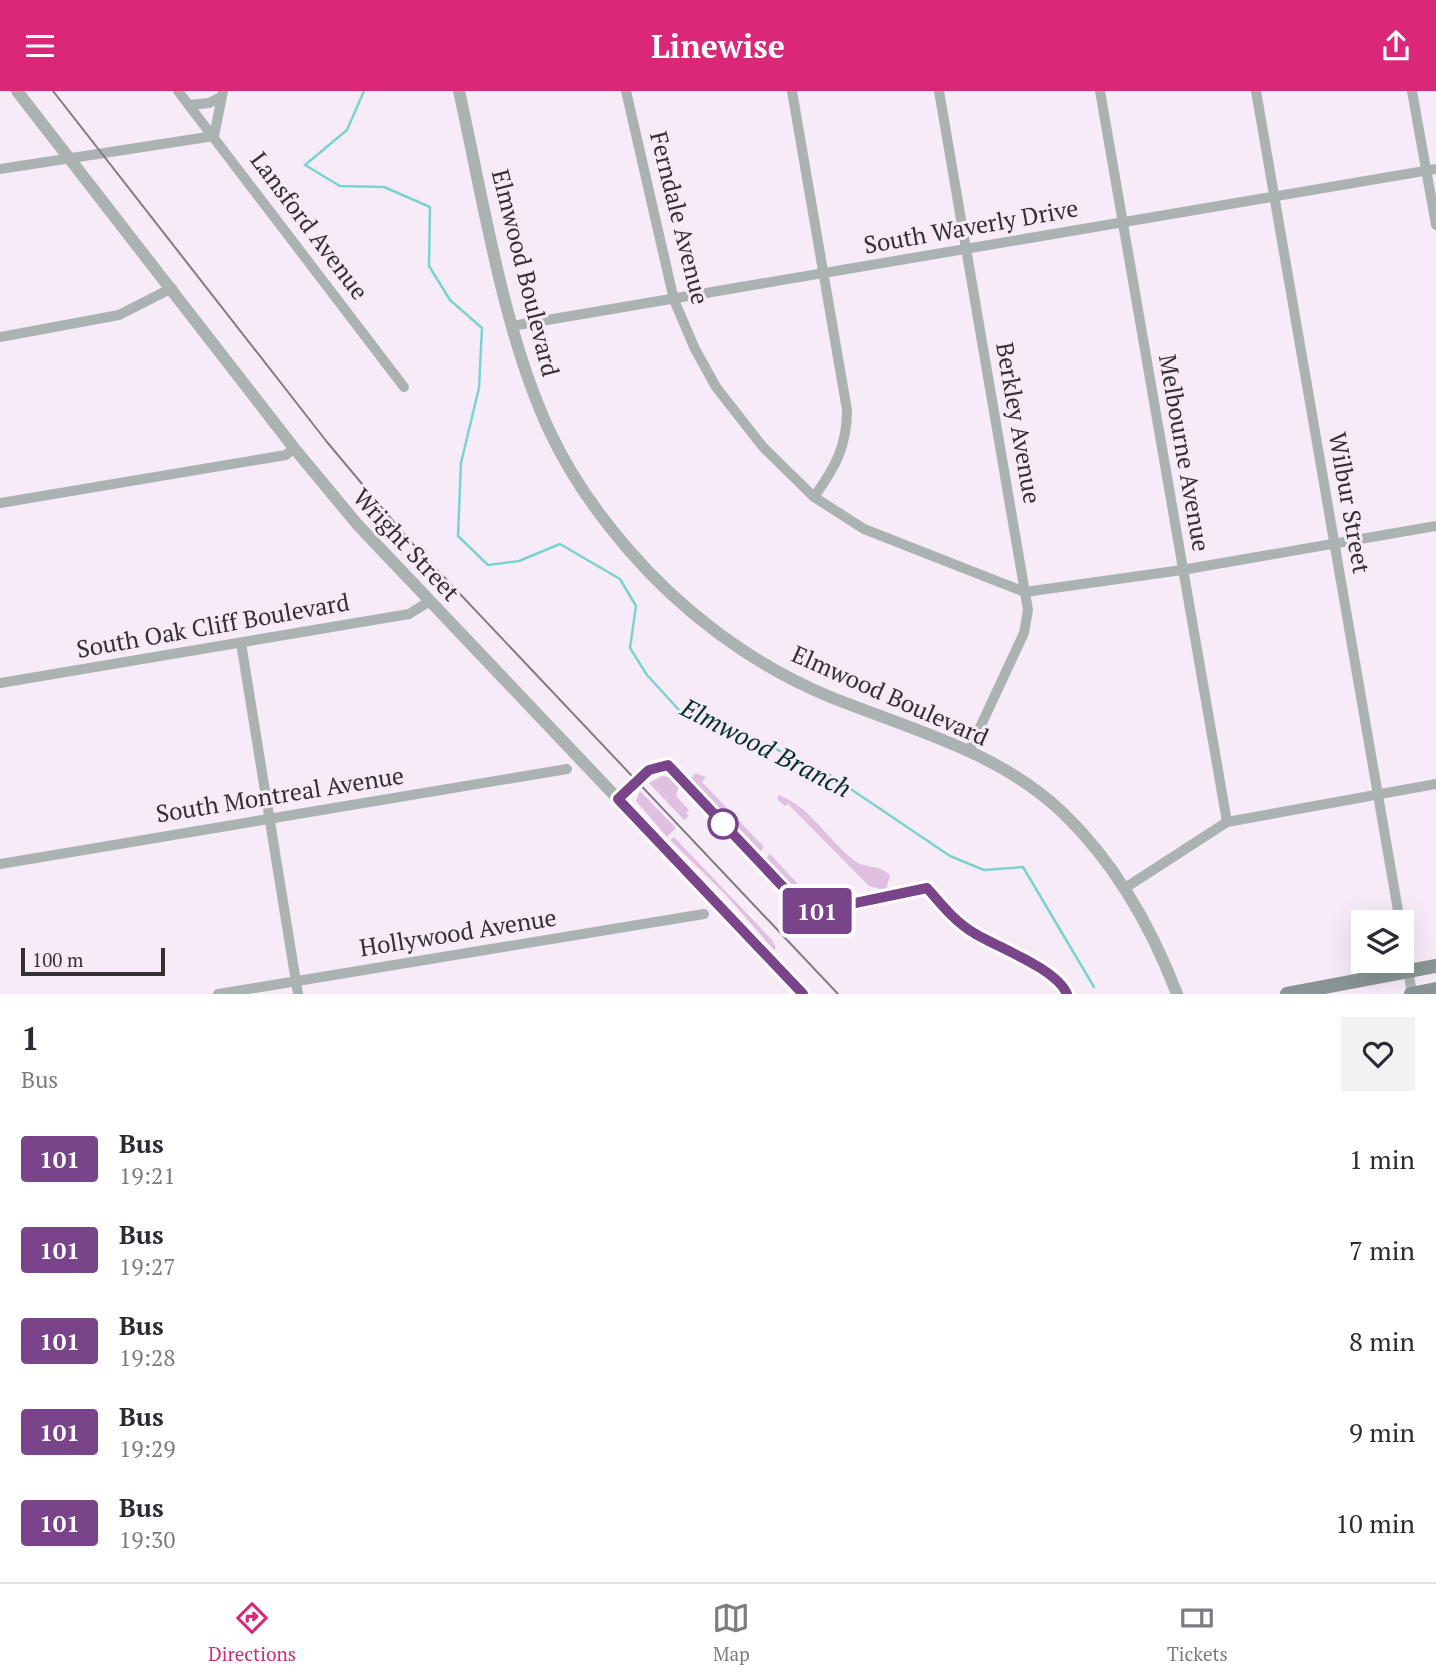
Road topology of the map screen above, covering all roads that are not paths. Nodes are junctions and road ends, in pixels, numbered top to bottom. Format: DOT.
graph roads {
  1 [pos="17,91"];
  2 [pos="178,91"];
  3 [pos="459,91"];
  4 [pos="626,91"];
  5 [pos="792,91"];
  6 [pos="939,91"];
  7 [pos="1100,91"];
  8 [pos="1256,91"];
  9 [pos="1412,91"];
  10 [pos="222,94"];
  11 [pos="189,105"];
  12 [pos="214,136"];
  13 [pos="69,157"];
  14 [pos="0,169"];
  15 [pos="1431,170"];
  16 [pos="1274,197"];
  17 [pos="1123,222"];
  18 [pos="1436,225"];
  19 [pos="967,249"];
  20 [pos="823,273"];
  21 [pos="172,288"];
  22 [pos="674,300"];
  23 [pos="512,326"];
  24 [pos="0,337"];
  25 [pos="404,387"];
  26 [pos="294,449"];
  27 [pos="814,497"];
  28 [pos="0,503"];
  29 [pos="1436,526"];
  30 [pos="1335,543"];
  31 [pos="1182,570"];
  32 [pos="1026,593"];
  33 [pos="430,601"];
  34 [pos="241,643"];
  35 [pos="0,683"];
  36 [pos="969,751"];
  37 [pos="568,769"];
  38 [pos="1436,784"];
  39 [pos="1378,794"];
  40 [pos="269,818"];
  41 [pos="1227,822"];
  42 [pos="0,863"];
  43 [pos="1125,888"];
  44 [pos="1398,910"];
  45 [pos="704,914"];
  46 [pos="1436,966"];
  47 [pos="1414,971"];
  48 [pos="1403,973"];
  49 [pos="1409,973"];
  50 [pos="296,981"];
  51 [pos="1436,989"];
  52 [pos="218,994"];
  53 [pos="298,994"];
  54 [pos="803,994"];
  55 [pos="1177,994"];
  56 [pos="1287,994"];
  57 [pos="1412,994"];
  1 -- 13 [label="street, Wright Street"];
  2 -- 11 [label="street, Lansford Avenue"];
  3 -- 23 [label="street, Elmwood Boulevard"];
  4 -- 22 [label="street, Ferndale Avenue"];
  5 -- 20 [label="street"];
  6 -- 19 [label="street, Berkley Avenue"];
  7 -- 17 [label="street, Melbourne Avenue"];
  8 -- 16 [label="street, Wilbur Street"];
  9 -- 15 [label="street"];
  10 -- 11 [label="street"];
  10 -- 12 [label="street"];
  11 -- 12 [label="street, Lansford Avenue"];
  12 -- 13 [label="street"];
  12 -- 25 [label="street, Lansford Avenue"];
  13 -- 14 [label="street"];
  13 -- 21 [label="street, Wright Street"];
  15 -- 16 [label="street, South Waverly Drive"];
  15 -- 18 [label="street"];
  16 -- 17 [label="street, South Waverly Drive"];
  16 -- 30 [label="street, Wilbur Street"];
  17 -- 19 [label="street, South Waverly Drive"];
  17 -- 31 [label="street, Melbourne Avenue"];
  19 -- 20 [label="street, South Waverly Drive"];
  19 -- 32 [label="street, Berkley Avenue"];
  20 -- 22 [label="street, South Waverly Drive"];
  20 -- 27 [label="street"];
  21 -- 24 [label="street"];
  21 -- 26 [label="street, Wright Street"];
  22 -- 23 [label="street, South Waverly Drive"];
  22 -- 27 [label="street, Ferndale Avenue"];
  23 -- 36 [label="street, Elmwood Boulevard"];
  26 -- 28 [label="street"];
  26 -- 33 [label="street, Wright Street"];
  27 -- 32 [label="street, Ferndale Avenue"];
  29 -- 30 [label="street"];
  30 -- 31 [label="street"];
  30 -- 39 [label="street, Wilbur Street"];
  31 -- 32 [label="street"];
  31 -- 41 [label="street, Melbourne Avenue"];
  32 -- 36 [label="street, Berkley Avenue"];
  33 -- 34 [label="street, South Oak Cliff Boulevard"];
  33 -- 54 [label="street, Wright Street"];
  34 -- 35 [label="street, South Oak Cliff Boulevard"];
  34 -- 40 [label="street"];
  36 -- 43 [label="street, Elmwood Boulevard"];
  37 -- 40 [label="street, South Montreal Avenue"];
  38 -- 39 [label="street"];
  39 -- 41 [label="street"];
  39 -- 44 [label="street, Wilbur Street"];
  40 -- 42 [label="street, South Montreal Avenue"];
  40 -- 50 [label="street"];
  41 -- 43 [label="street"];
  43 -- 55 [label="street, Elmwood Boulevard"];
  45 -- 50 [label="street, Hollywood Avenue"];
  46 -- 47 [label="main road"];
  48 -- 56 [label="main road"];
  49 -- 57 [label="street"];
  50 -- 52 [label="street, Hollywood Avenue"];
  50 -- 53 [label="street"];
  51 -- 57 [label="main road"];
}
